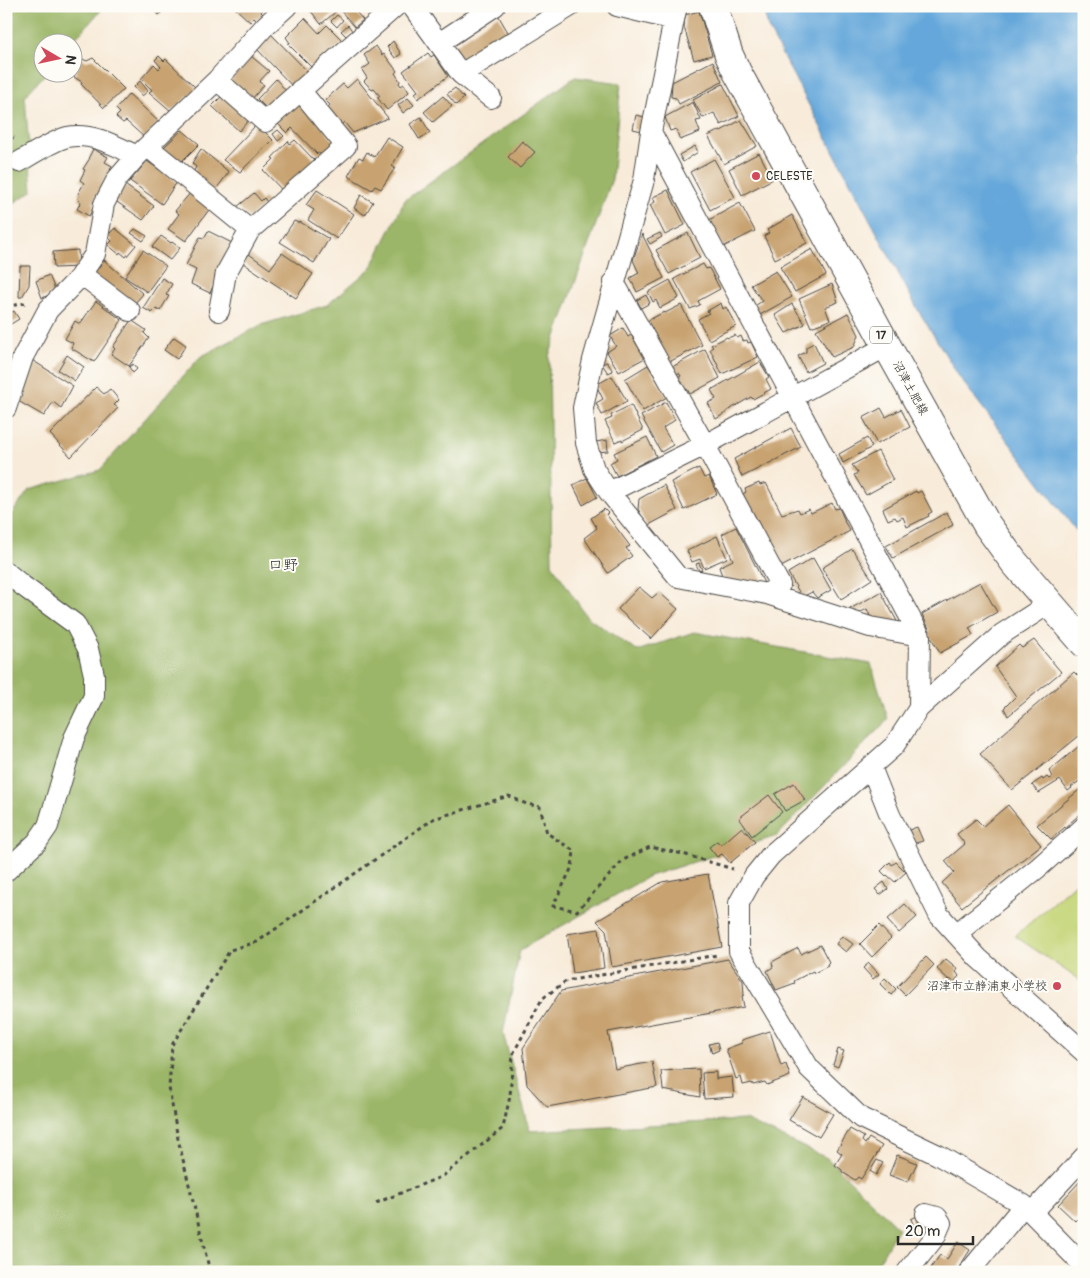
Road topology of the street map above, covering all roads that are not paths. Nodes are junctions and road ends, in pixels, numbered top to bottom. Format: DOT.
graph roads {
  1 [pos="287,6"];
  2 [pos="396,6"];
  3 [pos="412,6"];
  4 [pos="495,6"];
  5 [pos="572,6"];
  6 [pos="617,6"];
  7 [pos="713,6"];
  8 [pos="675,13"];
  9 [pos="439,43"];
  10 [pos="461,74"];
  11 [pos="217,80"];
  12 [pos="300,90"];
  13 [pos="491,98"];
  14 [pos="651,132"];
  15 [pos="142,152"];
  16 [pos="19,162"];
  17 [pos="250,230"];
  18 [pos="81,274"];
  19 [pos="614,282"];
  20 [pos="219,310"];
  21 [pos="130,311"];
  22 [pos="887,346"];
  23 [pos="794,398"];
  24 [pos="6,408"];
  25 [pos="705,445"];
  26 [pos="609,492"];
  27 [pos="6,572"];
  28 [pos="767,594"];
  29 [pos="1050,603"];
  30 [pos="920,636"];
  31 [pos="1084,643"];
  32 [pos="919,708"];
  33 [pos="871,767"];
  34 [pos="1084,827"];
  35 [pos="6,871"];
  36 [pos="956,934"];
  37 [pos="1084,1052"];
  38 [pos="1084,1158"];
  39 [pos="1028,1209"];
  40 [pos="926,1214"];
  41 [pos="1084,1266"];
  42 [pos="907,1272"];
  43 [pos="969,1272"];
  1 -- 11 [label="street"];
  2 -- 12 [label="street"];
  3 -- 9 [label="street"];
  4 -- 9 [label="street"];
  5 -- 10 [label="street"];
  6 -- 8 [label="street"];
  7 -- 22 [label="main road, 沼津土肥線 / 17"];
  8 -- 14 [label="street"];
  9 -- 10 [label="street"];
  10 -- 13 [label="street"];
  11 -- 12 [label="street"];
  11 -- 15 [label="street"];
  12 -- 17 [label="street"];
  14 -- 19 [label="street"];
  14 -- 23 [label="street"];
  15 -- 16 [label="street"];
  15 -- 17 [label="street"];
  15 -- 18 [label="street"];
  17 -- 20 [label="street"];
  18 -- 21 [label="street"];
  18 -- 24 [label="street"];
  19 -- 25 [label="street"];
  19 -- 26 [label="street"];
  22 -- 23 [label="street"];
  22 -- 29 [label="main road, 沼津土肥線 / 17"];
  23 -- 25 [label="street"];
  23 -- 30 [label="street"];
  25 -- 26 [label="street"];
  25 -- 28 [label="street"];
  26 -- 28 [label="street"];
  27 -- 35 [label="street"];
  28 -- 30 [label="street"];
  29 -- 31 [label="main road, 沼津土肥線 / 17"];
  29 -- 32 [label="street"];
  30 -- 32 [label="street"];
  32 -- 33 [label="street"];
  33 -- 36 [label="street"];
  33 -- 39 [label="street"];
  34 -- 36 [label="street"];
  36 -- 37 [label="street"];
  38 -- 39 [label="street"];
  39 -- 41 [label="street"];
  39 -- 43 [label="street"];
  40 -- 42 [label="street"];
}
